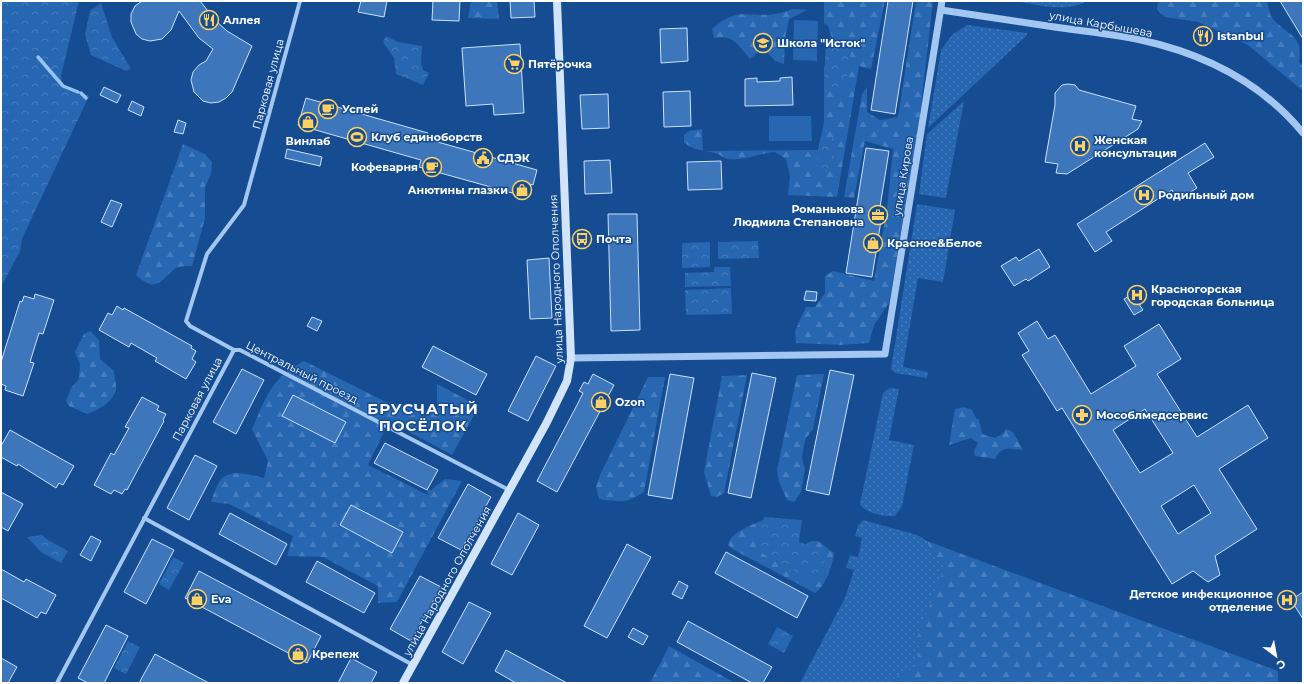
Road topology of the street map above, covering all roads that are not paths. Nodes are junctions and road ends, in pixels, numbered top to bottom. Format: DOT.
graph roads {
  1 [pos="300,1"];
  2 [pos="557,1"];
  3 [pos="942,1"];
  4 [pos="941,10"];
  5 [pos="1303,133"];
  6 [pos="234,350"];
  7 [pos="571,358"];
  8 [pos="510,490"];
  9 [pos="144,518"];
  10 [pos="413,665"];
  11 [pos="57,683"];
  12 [pos="403,683"];
  1 -- 6 [label="street, Парковая улица"];
  2 -- 7 [label="main road, улица Народного Ополчения"];
  3 -- 4 [label="street, улица Кирова"];
  4 -- 5 [label="street, улица Карбышева"];
  4 -- 7 [label="street, улица Кирова"];
  6 -- 8 [label="street, Центральный проезд"];
  6 -- 9 [label="street, Парковая улица"];
  7 -- 8 [label="main road, улица Народного Ополчения"];
  8 -- 10 [label="main road, улица Народного Ополчения"];
  9 -- 10 [label="street"];
  9 -- 11 [label="street, Парковая улица"];
  10 -- 12 [label="main road, улица Народного Ополчения"];
}
